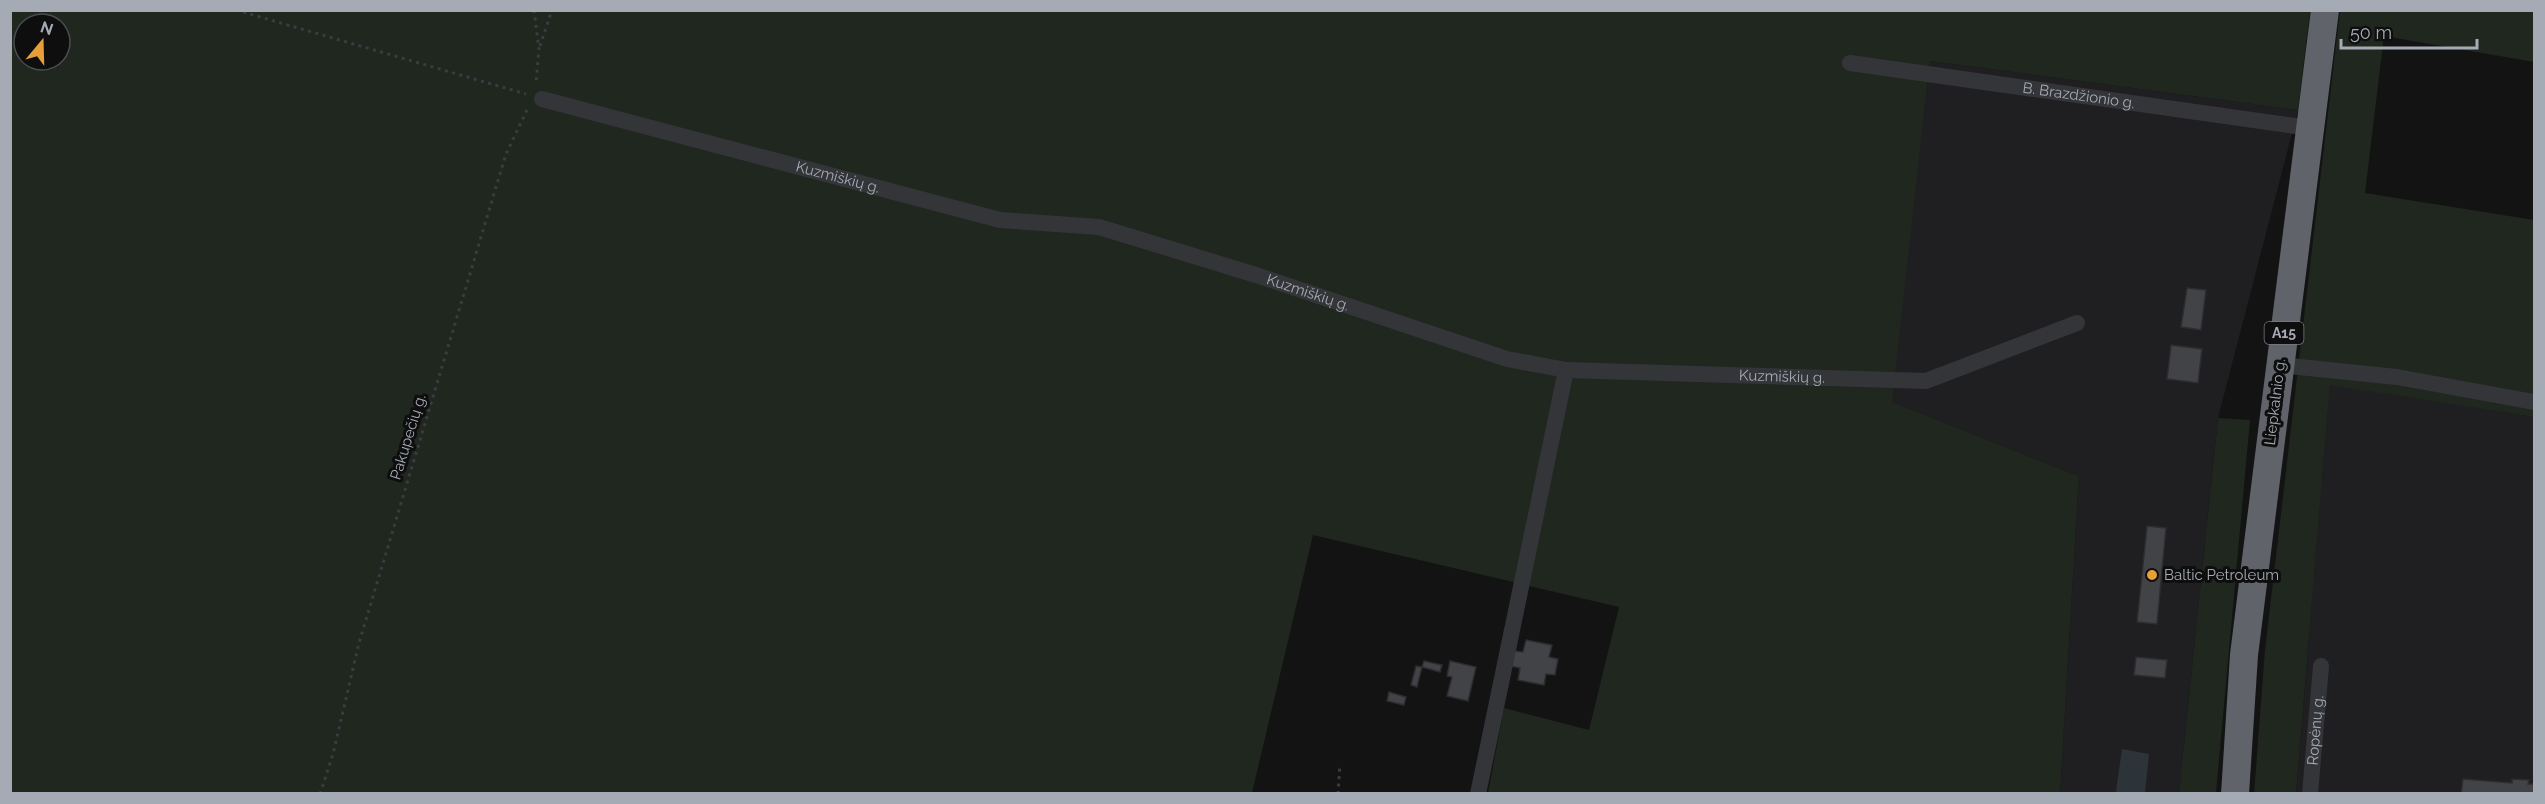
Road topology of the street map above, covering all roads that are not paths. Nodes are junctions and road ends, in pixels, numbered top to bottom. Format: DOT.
graph roads {
  1 [pos="2325,10"];
  2 [pos="1850,63"];
  3 [pos="542,99"];
  4 [pos="2309,128"];
  5 [pos="2077,323"];
  6 [pos="2280,365"];
  7 [pos="1566,370"];
  8 [pos="2535,402"];
  9 [pos="2321,666"];
  10 [pos="1478,794"];
  11 [pos="2235,794"];
  12 [pos="2310,794"];
  1 -- 4 [label="highway, Liepkalnio g. / A15"];
  2 -- 4 [label="street, B. Brazdžionio g."];
  3 -- 7 [label="street, Kuzmiškių g."];
  4 -- 6 [label="highway, Liepkalnio g. / A15"];
  5 -- 7 [label="street, Kuzmiškių g."];
  6 -- 8 [label="street"];
  6 -- 11 [label="highway, Liepkalnio g. / A15"];
  7 -- 10 [label="street"];
  9 -- 12 [label="street, Ropėnų g."];
}
